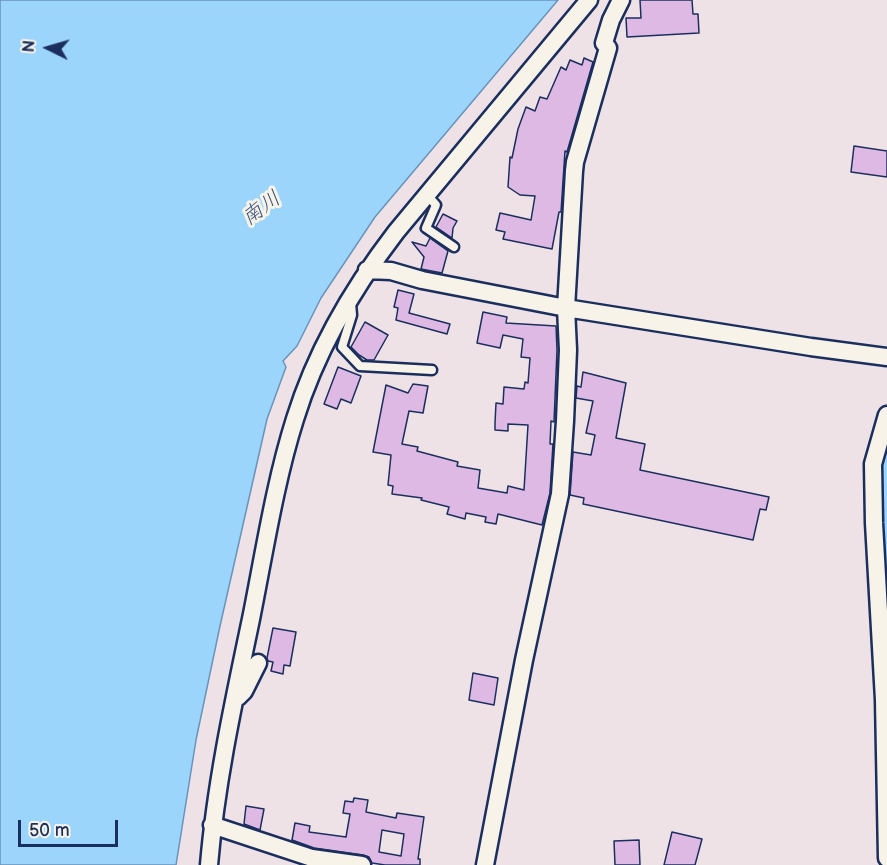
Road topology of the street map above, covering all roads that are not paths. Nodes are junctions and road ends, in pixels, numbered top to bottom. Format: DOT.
graph roads {
  1 [pos="589,0"];
  2 [pos="621,0"];
  3 [pos="427,195"];
  4 [pos="396,232"];
  5 [pos="454,247"];
  6 [pos="367,270"];
  7 [pos="391,271"];
  8 [pos="350,299"];
  9 [pos="566,308"];
  10 [pos="887,357"];
  11 [pos="432,370"];
  12 [pos="887,415"];
  13 [pos="258,663"];
  14 [pos="234,702"];
  15 [pos="212,825"];
  16 [pos="887,858"];
  17 [pos="311,861"];
  18 [pos="209,865"];
  19 [pos="362,865"];
  20 [pos="485,865"];
  1 -- 3 [label="street"];
  2 -- 9 [label="street"];
  3 -- 4 [label="street"];
  3 -- 5 [label="lane"];
  4 -- 6 [label="street"];
  4 -- 7 [label="street"];
  6 -- 7 [label="street"];
  6 -- 8 [label="street"];
  7 -- 9 [label="street"];
  8 -- 11 [label="lane"];
  8 -- 14 [label="street"];
  9 -- 10 [label="street"];
  9 -- 20 [label="street"];
  12 -- 16 [label="street"];
  13 -- 14 [label="street"];
  14 -- 15 [label="street"];
  15 -- 17 [label="street"];
  15 -- 18 [label="street"];
  17 -- 19 [label="street"];
}
